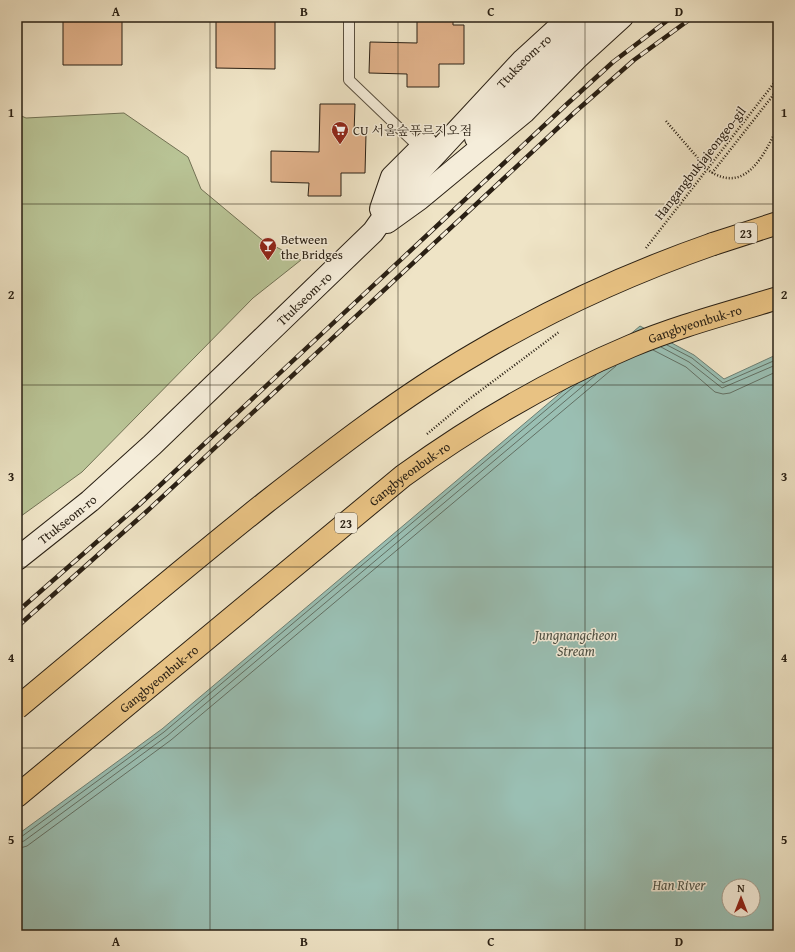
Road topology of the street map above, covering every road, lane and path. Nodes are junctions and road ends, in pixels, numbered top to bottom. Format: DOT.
graph roads {
  1 [pos="349,17"];
  2 [pos="547,17"];
  3 [pos="570,17"];
  4 [pos="597,17"];
  5 [pos="622,17"];
  6 [pos="778,78"];
  7 [pos="778,89"];
  8 [pos="666,121"];
  9 [pos="777,129"];
  10 [pos="421,149"];
  11 [pos="708,170"];
  12 [pos="712,173"];
  13 [pos="419,199"];
  14 [pos="778,223"];
  15 [pos="373,232"];
  16 [pos="642,253"];
  17 [pos="778,298"];
  18 [pos="17,559"];
  19 [pos="17,708"];
  20 [pos="17,796"];
  1 -- 10 [label="lane"];
  2 -- 10 [label="main road"];
  3 -- 15 [label="main road, Ttukseom-ro"];
  4 -- 13 [label="main road, Ttukseom-ro"];
  5 -- 13 [label="main road"];
  6 -- 11 [label="path, Hangangbukjajeongeo-gil"];
  7 -- 12 [label="path"];
  8 -- 11 [label="path"];
  9 -- 12 [label="path"];
  10 -- 15 [label="main road"];
  11 -- 12 [label="path"];
  11 -- 16 [label="path, Hangangbukjajeongeo-gil"];
  13 -- 15 [label="main road"];
  14 -- 19 [label="highway, 23, bridge"];
  15 -- 18 [label="main road, Ttukseom-ro"];
  17 -- 20 [label="highway, Gangbyeonbuk-ro / 23"];
}
